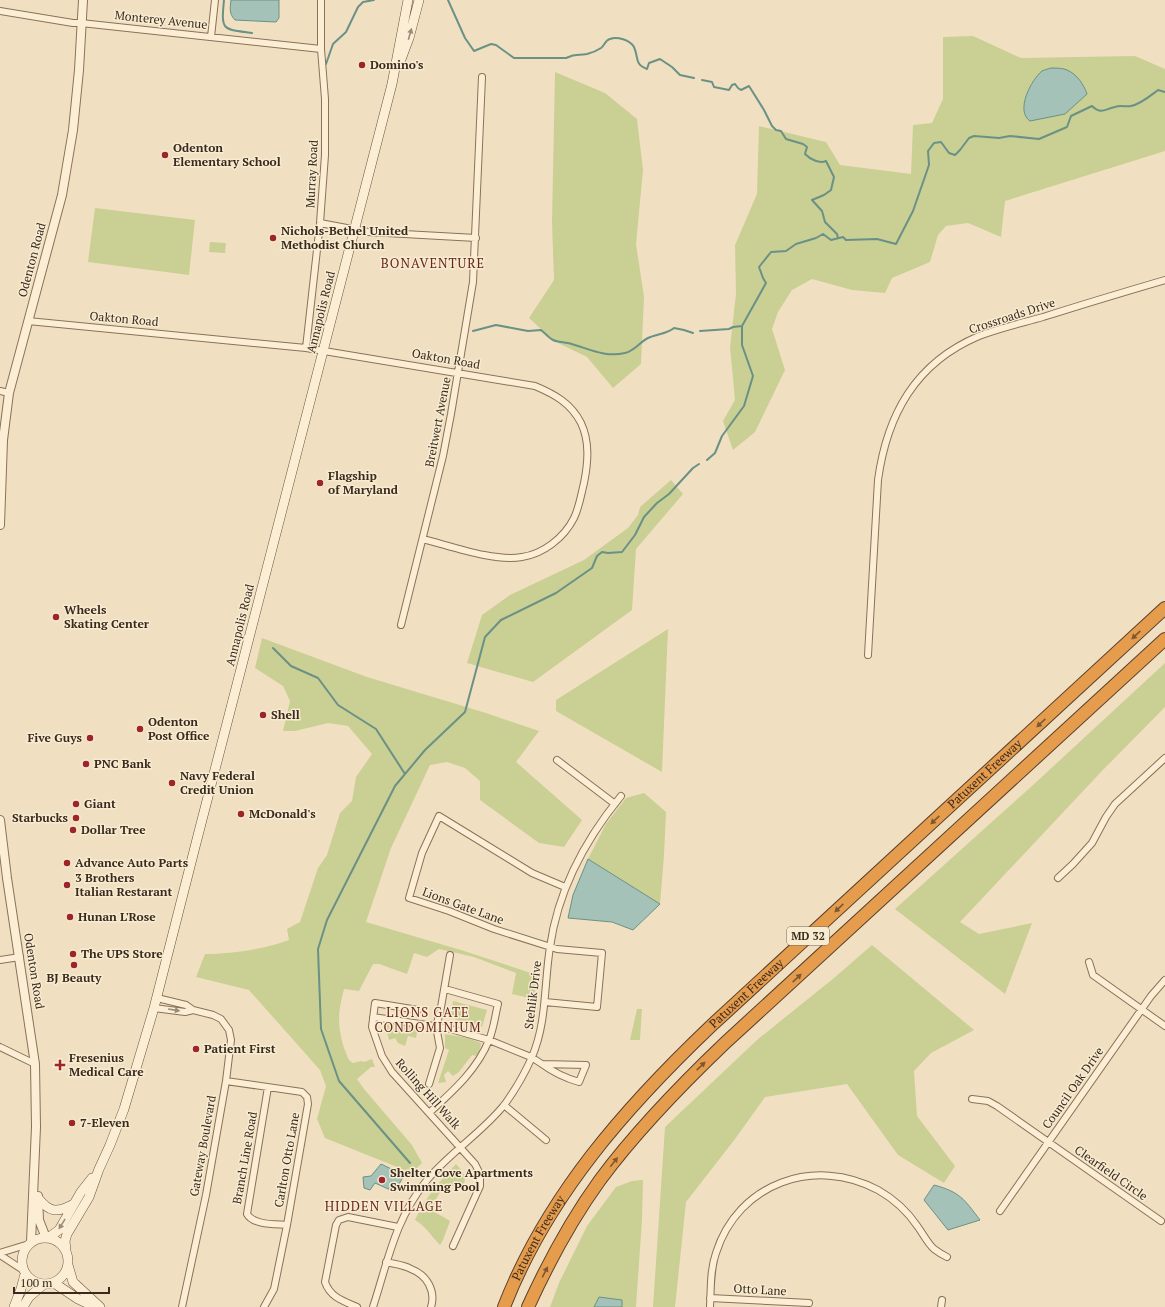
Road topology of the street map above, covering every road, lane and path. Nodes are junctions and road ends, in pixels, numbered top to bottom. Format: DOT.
graph roads {
  1 [pos="83,0"];
  2 [pos="215,0"];
  3 [pos="322,0"];
  4 [pos="408,0"];
  5 [pos="419,0"];
  6 [pos="0,11"];
  7 [pos="81,23"];
  8 [pos="211,37"];
  9 [pos="321,49"];
  10 [pos="482,77"];
  11 [pos="392,84"];
  12 [pos="320,223"];
  13 [pos="354,230"];
  14 [pos="476,238"];
  15 [pos="1165,280"];
  16 [pos="28,321"];
  17 [pos="306,348"];
  18 [pos="323,350"];
  19 [pos="458,373"];
  20 [pos="0,391"];
  21 [pos="9,393"];
  22 [pos="0,496"];
  23 [pos="0,525"];
  24 [pos="423,539"];
  25 [pos="1165,608"];
  26 [pos="401,625"];
  27 [pos="1165,639"];
  28 [pos="868,655"];
  29 [pos="1165,758"];
  30 [pos="557,760"];
  31 [pos="621,796"];
  32 [pos="615,804"];
  33 [pos="0,820"];
  34 [pos="1058,878"];
  35 [pos="565,887"];
  36 [pos="550,947"];
  37 [pos="450,955"];
  38 [pos="20,957"];
  39 [pos="0,960"];
  40 [pos="1089,962"];
  41 [pos="1165,980"];
  42 [pos="445,989"];
  43 [pos="157,998"];
  44 [pos="544,1002"];
  45 [pos="154,1008"];
  46 [pos="1142,1009"];
  47 [pos="194,1010"];
  48 [pos="418,1010"];
  49 [pos="373,1017"];
  50 [pos="436,1026"];
  51 [pos="1165,1026"];
  52 [pos="489,1040"];
  53 [pos="0,1047"];
  54 [pos="531,1058"];
  55 [pos="35,1064"];
  56 [pos="542,1064"];
  57 [pos="226,1081"];
  58 [pos="429,1084"];
  59 [pos="268,1087"];
  60 [pos="972,1099"];
  61 [pos="504,1105"];
  62 [pos="429,1112"];
  63 [pos="36,1127"];
  64 [pos="546,1140"];
  65 [pos="1048,1142"];
  66 [pos="460,1147"];
  67 [pos="99,1169"];
  68 [pos="38,1198"];
  69 [pos="75,1203"];
  70 [pos="1000,1211"];
  71 [pos="1161,1221"];
  72 [pos="287,1225"];
  73 [pos="398,1227"];
  74 [pos="47,1238"];
  75 [pos="30,1243"];
  76 [pos="453,1246"];
  77 [pos="66,1251"];
  78 [pos="0,1254"];
  79 [pos="947,1257"];
  80 [pos="386,1262"];
  81 [pos="68,1266"];
  82 [pos="24,1272"];
  83 [pos="54,1283"];
  84 [pos="43,1285"];
  85 [pos="710,1298"];
  86 [pos="942,1300"];
  87 [pos="809,1303"];
  88 [pos="14,1307"];
  89 [pos="23,1307"];
  90 [pos="95,1307"];
  91 [pos="100,1307"];
  92 [pos="184,1307"];
  93 [pos="264,1307"];
  94 [pos="357,1307"];
  95 [pos="373,1307"];
  96 [pos="431,1307"];
  97 [pos="504,1307"];
  98 [pos="528,1307"];
  99 [pos="710,1307"];
  100 [pos="941,1307"];
  1 -- 7 [label="street, Odenton Road"];
  2 -- 8 [label="street"];
  3 -- 9 [label="street, Murray Road"];
  4 -- 11 [label="main road, Annapolis Road"];
  11 -- 5 [label="main road, Annapolis Road, one-way"];
  6 -- 7 [label="street, Monterey Avenue"];
  7 -- 8 [label="street, Monterey Avenue"];
  7 -- 16 [label="street, Odenton Road"];
  8 -- 9 [label="street, Monterey Avenue"];
  9 -- 12 [label="street, Murray Road"];
  10 -- 14 [label="street, Breitwert Avenue"];
  11 -- 13 [label="main road, Annapolis Road"];
  12 -- 13 [label="street"];
  12 -- 17 [label="street, Murray Road"];
  13 -- 14 [label="street"];
  13 -- 18 [label="main road, Annapolis Road"];
  14 -- 19 [label="street, Breitwert Avenue"];
  15 -- 28 [label="street, Crossroads Drive"];
  16 -- 17 [label="street, Oakton Road"];
  16 -- 21 [label="street, Odenton Road"];
  17 -- 18 [label="street, Oakton Road"];
  18 -- 19 [label="street, Oakton Road"];
  18 -- 43 [label="main road, Annapolis Road"];
  19 -- 24 [label="street, Breitwert Avenue"];
  19 -- 24 [label="street, Oakton Road"];
  20 -- 21 [label="street"];
  21 -- 22 [label="street, Odenton Road"];
  22 -- 23 [label="street, Odenton Road"];
  24 -- 26 [label="street, Breitwert Avenue"];
  25 -- 97 [label="highway, Patuxent Freeway / MD 32, one-way"];
  98 -- 27 [label="highway, Patuxent Freeway / MD 32, one-way"];
  29 -- 34 [label="street"];
  30 -- 32 [label="street"];
  31 -- 32 [label="street, Stehlik Drive"];
  32 -- 35 [label="street, Stehlik Drive"];
  33 -- 38 [label="street, Odenton Road"];
  35 -- 36 [label="street, Stehlik Drive"];
  35 -- 36 [label="street, Lions Gate Lane"];
  36 -- 44 [label="street, Stehlik Drive"];
  36 -- 44 [label="street"];
  37 -- 42 [label="street"];
  38 -- 39 [label="street"];
  38 -- 55 [label="street, Odenton Road"];
  40 -- 46 [label="street"];
  41 -- 46 [label="street, Council Oak Drive"];
  42 -- 50 [label="street"];
  42 -- 52 [label="street"];
  43 -- 45 [label="main road, Annapolis Road"];
  43 -- 47 [label="street, Gateway Boulevard"];
  44 -- 54 [label="street, Stehlik Drive"];
  45 -- 47 [label="street, Gateway Boulevard, one-way"];
  45 -- 67 [label="main road, Annapolis Road"];
  46 -- 51 [label="street"];
  46 -- 65 [label="street, Council Oak Drive"];
  47 -- 57 [label="street, Gateway Boulevard"];
  48 -- 49 [label="street"];
  49 -- 50 [label="street"];
  49 -- 62 [label="street, Rolling Hill Walk"];
  50 -- 52 [label="street"];
  50 -- 58 [label="street"];
  52 -- 54 [label="street"];
  52 -- 62 [label="street"];
  53 -- 55 [label="street"];
  54 -- 56 [label="street"];
  54 -- 61 [label="street, Stehlik Drive"];
  55 -- 63 [label="street, Odenton Road"];
  56 -- 56 [label="street"];
  57 -- 59 [label="street, Carlton Otto Lane"];
  57 -- 92 [label="street, Gateway Boulevard"];
  59 -- 72 [label="street, Carlton Otto Lane"];
  59 -- 72 [label="street, Branch Line Road"];
  60 -- 65 [label="street, Clearfield Circle"];
  61 -- 64 [label="street"];
  61 -- 66 [label="street, Stehlik Drive"];
  62 -- 66 [label="street, Rolling Hill Walk"];
  63 -- 68 [label="street, Odenton Road"];
  63 -- 75 [label="street, Odenton Road"];
  65 -- 70 [label="street, Council Oak Drive"];
  65 -- 71 [label="street, Clearfield Circle"];
  66 -- 73 [label="street, Stehlik Drive"];
  66 -- 76 [label="street, Rolling Hill Walk"];
  67 -- 69 [label="main road, Annapolis Road"];
  67 -- 77 [label="main road, Annapolis Road"];
  68 -- 69 [label="main road"];
  68 -- 74 [label="street, Odenton Road"];
  69 -- 74 [label="main road, Annapolis Road, one-way"];
  72 -- 93 [label="street, Carlton Otto Lane"];
  73 -- 80 [label="street, Stehlik Drive"];
  73 -- 94 [label="street"];
  74 -- 75 [label="main road"];
  74 -- 77 [label="main road"];
  75 -- 78 [label="street"];
  75 -- 82 [label="main road"];
  77 -- 81 [label="main road"];
  78 -- 82 [label="street"];
  79 -- 85 [label="street"];
  80 -- 95 [label="street, Stehlik Drive"];
  80 -- 96 [label="street"];
  81 -- 83 [label="main road"];
  81 -- 91 [label="main road"];
  82 -- 84 [label="main road"];
  82 -- 88 [label="main road"];
  83 -- 84 [label="main road"];
  83 -- 90 [label="main road"];
  84 -- 89 [label="main road"];
  85 -- 87 [label="street, Otto Lane"];
  85 -- 99 [label="street"];
  86 -- 100 [label="street"];
}
